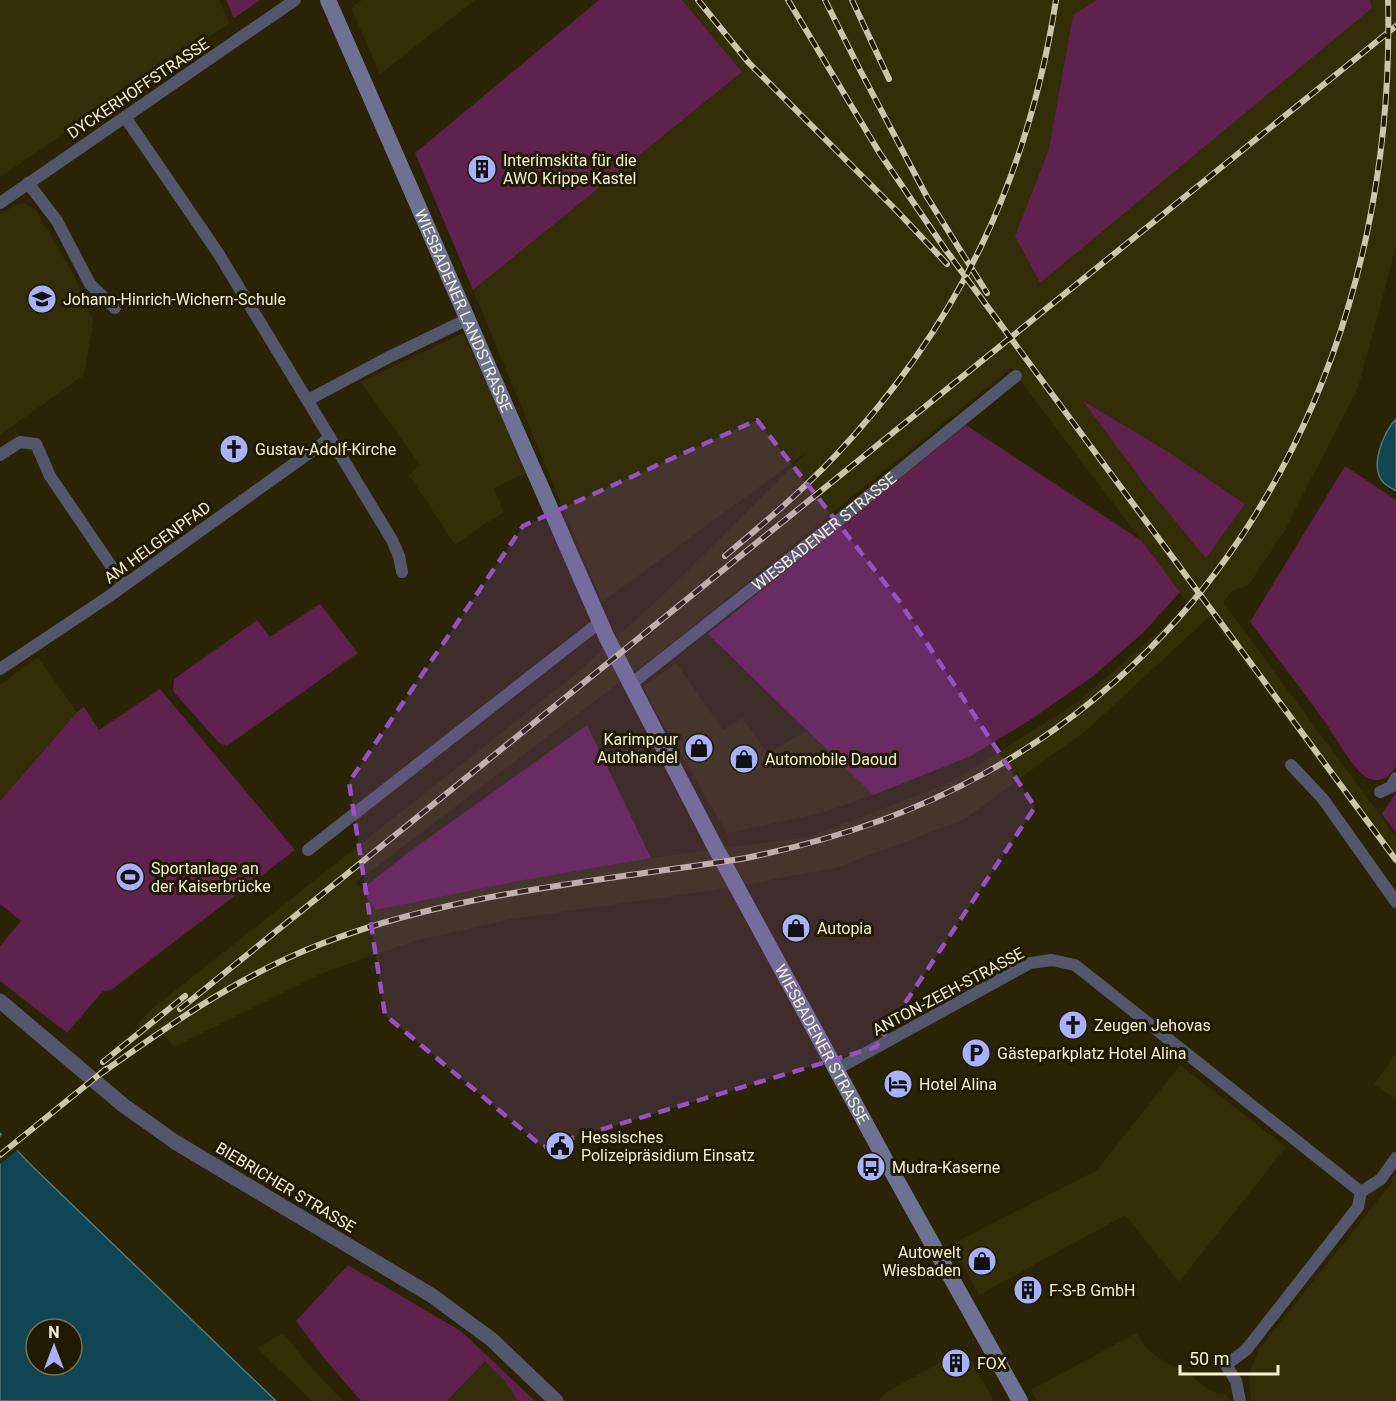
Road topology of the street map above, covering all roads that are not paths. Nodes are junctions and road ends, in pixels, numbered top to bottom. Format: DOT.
graph roads {
  1 [pos="295,0"];
  2 [pos="328,0"];
  3 [pos="125,117"];
  4 [pos="28,183"];
  5 [pos="0,203"];
  6 [pos="115,308"];
  7 [pos="468,319"];
  8 [pos="1017,376"];
  9 [pos="308,400"];
  10 [pos="330,438"];
  11 [pos="0,455"];
  12 [pos="402,572"];
  13 [pos="124,585"];
  14 [pos="600,622"];
  15 [pos="607,638"];
  16 [pos="0,669"];
  17 [pos="631,684"];
  18 [pos="1291,765"];
  19 [pos="1396,778"];
  20 [pos="1380,792"];
  21 [pos="308,850"];
  22 [pos="1396,902"];
  23 [pos="0,1001"];
  24 [pos="837,1069"];
  25 [pos="1396,1158"];
  26 [pos="1361,1192"];
  27 [pos="556,1401"];
  28 [pos="1020,1401"];
  29 [pos="1240,1401"];
  1 -- 3 [label="street, DYCKERHOFFSTRASSE"];
  2 -- 7 [label="main road, WIESBADENER LANDSTRASSE"];
  3 -- 4 [label="street, DYCKERHOFFSTRASSE"];
  3 -- 9 [label="street"];
  4 -- 5 [label="street, DYCKERHOFFSTRASSE"];
  4 -- 6 [label="street"];
  7 -- 9 [label="street"];
  7 -- 14 [label="main road, WIESBADENER LANDSTRASSE"];
  8 -- 17 [label="street, WIESBADENER STRASSE"];
  9 -- 10 [label="street"];
  10 -- 12 [label="street"];
  10 -- 13 [label="street, AM HELGENPFAD"];
  11 -- 13 [label="street"];
  13 -- 16 [label="street, AM HELGENPFAD"];
  14 -- 15 [label="main road, WIESBADENER LANDSTRASSE"];
  14 -- 21 [label="street"];
  15 -- 17 [label="main road, WIESBADENER STRASSE"];
  17 -- 24 [label="main road, WIESBADENER STRASSE"];
  18 -- 22 [label="street"];
  19 -- 20 [label="street"];
  23 -- 27 [label="street, BIEBRICHER STRASSE"];
  24 -- 26 [label="street, ANTON-ZEEH-STRASSE"];
  24 -- 28 [label="main road, WIESBADENER STRASSE"];
  25 -- 26 [label="street"];
  26 -- 29 [label="street"];
}
